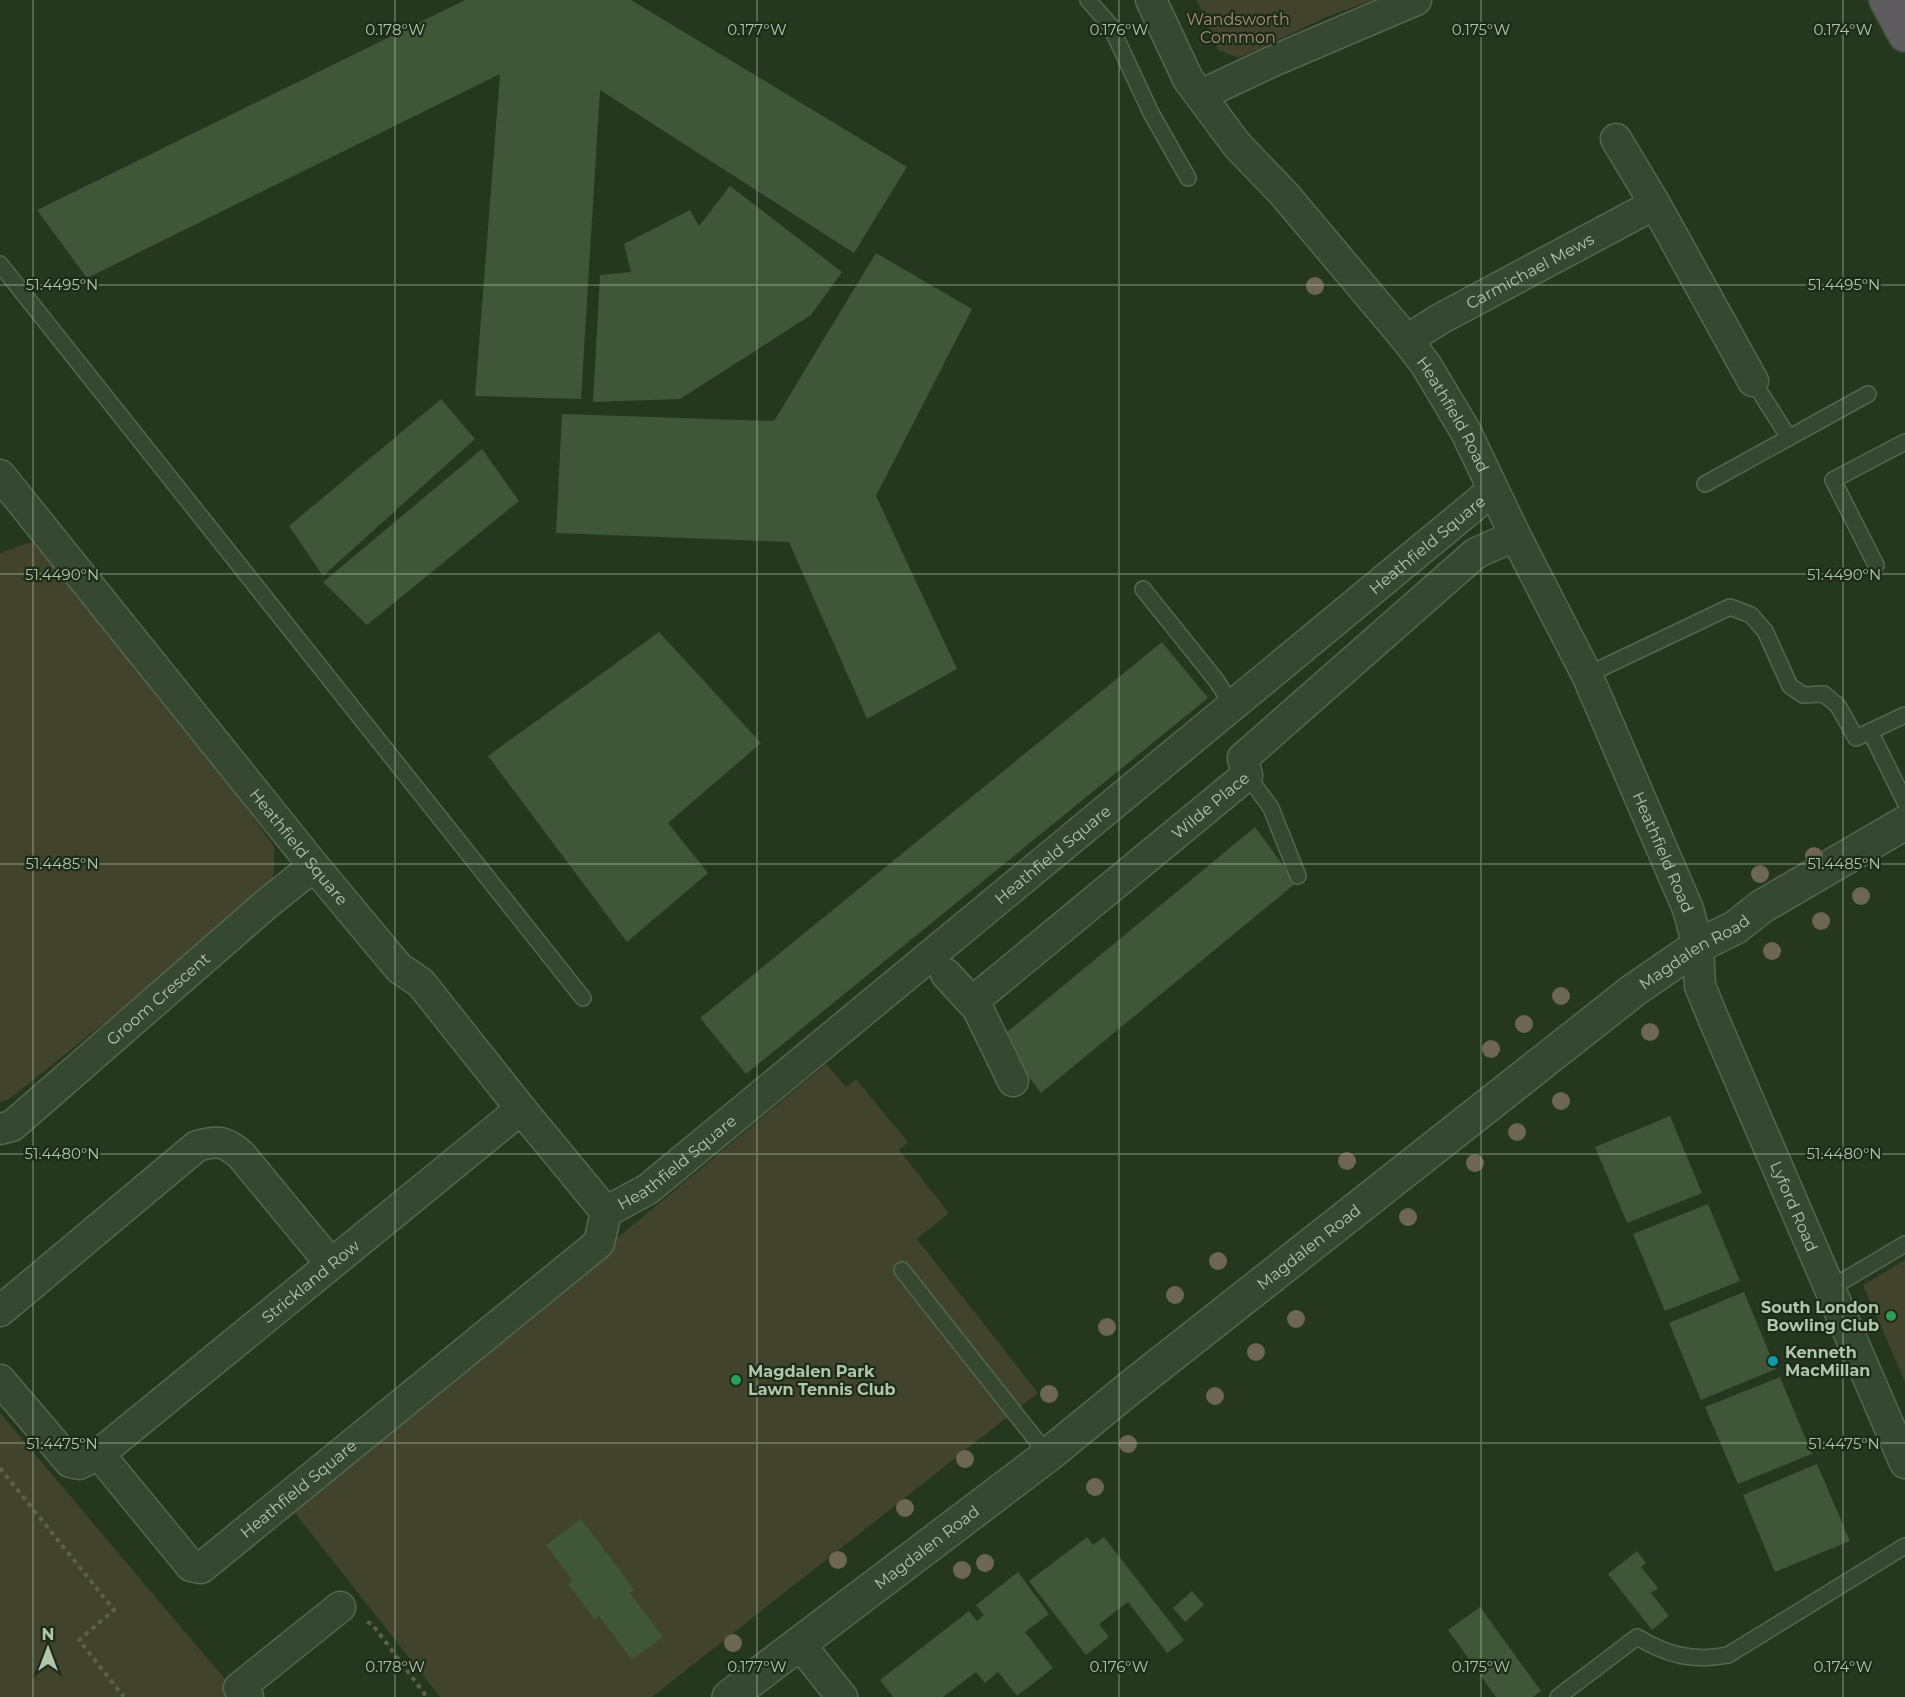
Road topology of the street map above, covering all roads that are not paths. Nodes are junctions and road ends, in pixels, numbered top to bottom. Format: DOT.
graph roads {
  1 [pos="1088,0"];
  2 [pos="1151,0"];
  3 [pos="1416,0"];
  4 [pos="1886,0"];
  5 [pos="1905,35"];
  6 [pos="1201,95"];
  7 [pos="1616,139"];
  8 [pos="1188,178"];
  9 [pos="1655,204"];
  10 [pos="0,264"];
  11 [pos="1407,340"];
  12 [pos="1754,381"];
  13 [pos="1868,394"];
  14 [pos="1789,438"];
  15 [pos="1905,442"];
  16 [pos="0,475"];
  17 [pos="1705,484"];
  18 [pos="1493,490"];
  19 [pos="1514,533"];
  20 [pos="1876,565"];
  21 [pos="1143,589"];
  22 [pos="1587,675"];
  23 [pos="1233,706"];
  24 [pos="1905,715"];
  25 [pos="1870,731"];
  26 [pos="1247,775"];
  27 [pos="1905,802"];
  28 [pos="1905,823"];
  29 [pos="314,866"];
  30 [pos="1298,876"];
  31 [pos="1698,946"];
  32 [pos="946,974"];
  33 [pos="583,998"];
  34 [pos="972,1002"];
  35 [pos="1012,1081"];
  36 [pos="521,1109"];
  37 [pos="0,1129"];
  38 [pos="606,1212"];
  39 [pos="1905,1245"];
  40 [pos="331,1264"];
  41 [pos="902,1270"];
  42 [pos="1831,1288"];
  43 [pos="0,1311"];
  44 [pos="0,1380"];
  45 [pos="99,1454"];
  46 [pos="1048,1455"];
  47 [pos="1905,1463"];
  48 [pos="1905,1546"];
  49 [pos="340,1607"];
  50 [pos="797,1644"];
  51 [pos="248,1697"];
  52 [pos="729,1697"];
  53 [pos="842,1697"];
  54 [pos="1558,1697"];
  1 -- 8 [label="lane"];
  2 -- 6 [label="street, Heathfield Road"];
  3 -- 6 [label="street"];
  4 -- 5 [label="highway"];
  6 -- 11 [label="street, Heathfield Road"];
  7 -- 9 [label="street"];
  9 -- 11 [label="street, Carmichael Mews"];
  9 -- 12 [label="street"];
  10 -- 33 [label="lane"];
  11 -- 18 [label="street, Heathfield Road"];
  12 -- 14 [label="lane"];
  13 -- 14 [label="lane"];
  14 -- 17 [label="lane"];
  15 -- 20 [label="lane"];
  16 -- 29 [label="street, Heathfield Square"];
  18 -- 19 [label="street, Heathfield Road"];
  18 -- 23 [label="street, Heathfield Square"];
  19 -- 22 [label="street, Heathfield Road"];
  19 -- 26 [label="street, Wilde Place"];
  21 -- 23 [label="lane"];
  22 -- 25 [label="lane"];
  22 -- 31 [label="street, Heathfield Road"];
  23 -- 38 [label="street, Heathfield Square"];
  24 -- 25 [label="lane"];
  25 -- 27 [label="lane"];
  26 -- 30 [label="lane"];
  26 -- 34 [label="street, Wilde Place"];
  28 -- 31 [label="street, Magdalen Road"];
  29 -- 36 [label="street, Heathfield Square"];
  29 -- 37 [label="street, Groom Crescent"];
  31 -- 42 [label="street, Lyford Road"];
  31 -- 46 [label="street, Magdalen Road"];
  32 -- 34 [label="street"];
  34 -- 35 [label="street"];
  36 -- 38 [label="street, Heathfield Square"];
  36 -- 40 [label="street, Strickland Row"];
  38 -- 45 [label="street, Heathfield Square"];
  39 -- 42 [label="lane"];
  40 -- 43 [label="street"];
  40 -- 45 [label="street, Strickland Row"];
  41 -- 46 [label="lane"];
  42 -- 47 [label="street, Lyford Road"];
  44 -- 45 [label="street"];
  46 -- 50 [label="street, Magdalen Road"];
  48 -- 54 [label="lane"];
  49 -- 51 [label="street"];
  50 -- 52 [label="street, Magdalen Road"];
  50 -- 53 [label="street"];
}
